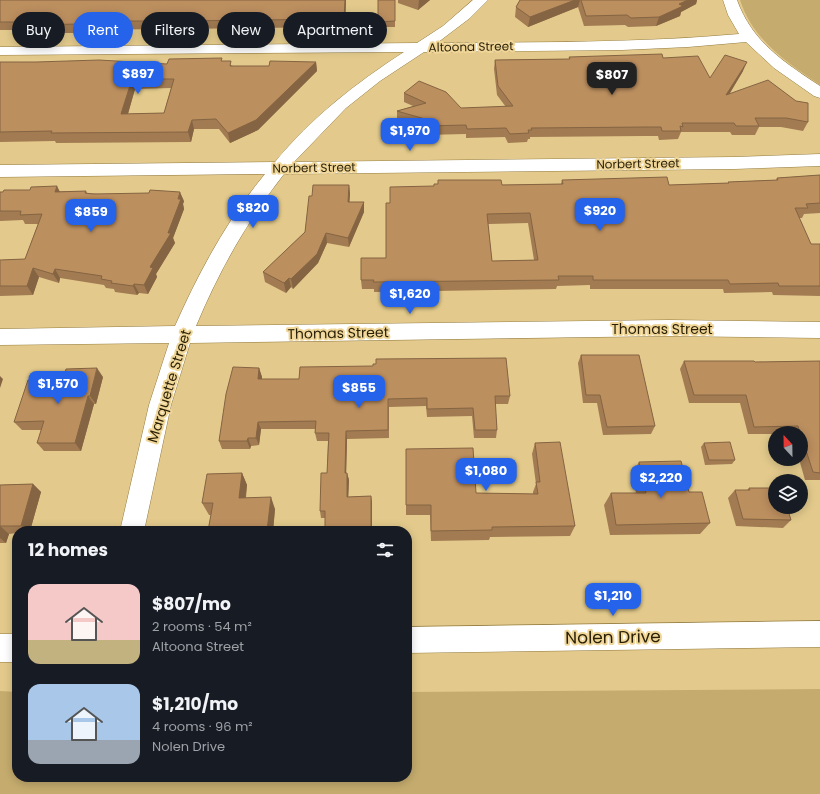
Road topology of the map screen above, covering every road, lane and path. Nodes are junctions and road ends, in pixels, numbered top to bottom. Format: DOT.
graph roads {
  1 [pos="481,0"];
  2 [pos="730,0"];
  3 [pos="750,37"];
  4 [pos="418,48"];
  5 [pos="0,51"];
  6 [pos="820,93"];
  7 [pos="820,160"];
  8 [pos="280,168"];
  9 [pos="0,171"];
  10 [pos="820,330"];
  11 [pos="182,335"];
  12 [pos="0,337"];
  13 [pos="133,526"];
  14 [pos="820,634"];
  15 [pos="412,640"];
  16 [pos="0,648"];
  17 [pos="12,648"];
  1 -- 4 [label="street, Marquette Street"];
  2 -- 3 [label="street"];
  3 -- 4 [label="street, Altoona Street"];
  3 -- 6 [label="street"];
  4 -- 5 [label="street, Altoona Street"];
  4 -- 8 [label="street, Marquette Street"];
  7 -- 8 [label="street, Norbert Street"];
  8 -- 9 [label="street, Norbert Street"];
  8 -- 11 [label="street, Marquette Street"];
  10 -- 11 [label="street, Thomas Street"];
  11 -- 12 [label="street, Thomas Street"];
  11 -- 13 [label="street, Marquette Street"];
  14 -- 15 [label="street, Nolen Drive"];
  16 -- 17 [label="street"];
}
